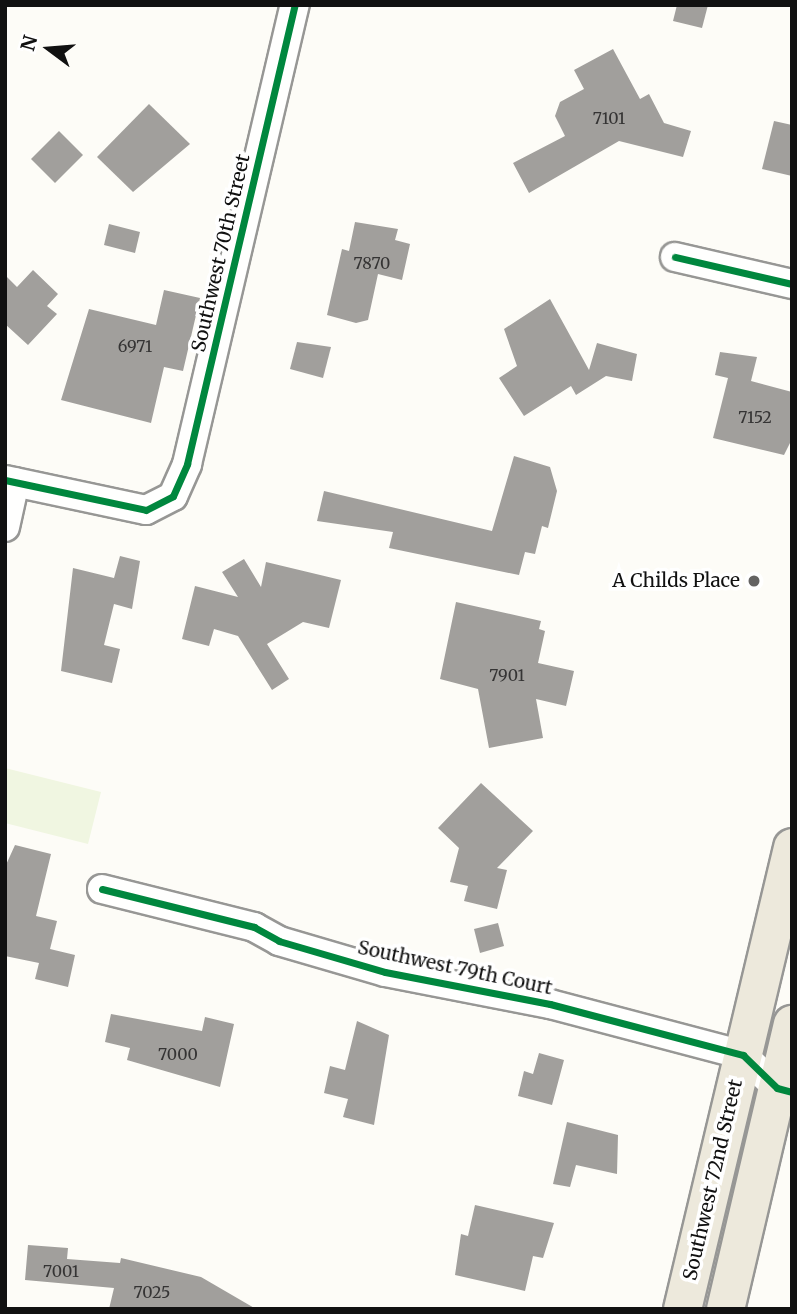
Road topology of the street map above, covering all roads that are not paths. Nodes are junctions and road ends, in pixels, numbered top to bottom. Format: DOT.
graph roads {
  1 [pos="295,5"];
  2 [pos="675,257"];
  3 [pos="792,284"];
  4 [pos="10,481"];
  5 [pos="5,527"];
  6 [pos="792,847"];
  7 [pos="102,889"];
  8 [pos="792,1024"];
  9 [pos="743,1055"];
  10 [pos="784,1090"];
  11 [pos="682,1309"];
  12 [pos="724,1309"];
  1 -- 4 [label="street, Southwest 70th Street"];
  2 -- 3 [label="street"];
  4 -- 5 [label="street"];
  6 -- 9 [label="main road, Southwest 72nd Street"];
  7 -- 9 [label="street, Southwest 79th Court"];
  8 -- 10 [label="main road, Southwest 72nd Street"];
  9 -- 10 [label="street, Southwest 79th Court"];
  9 -- 11 [label="main road, Southwest 72nd Street"];
  10 -- 12 [label="main road, Southwest 72nd Street"];
}
